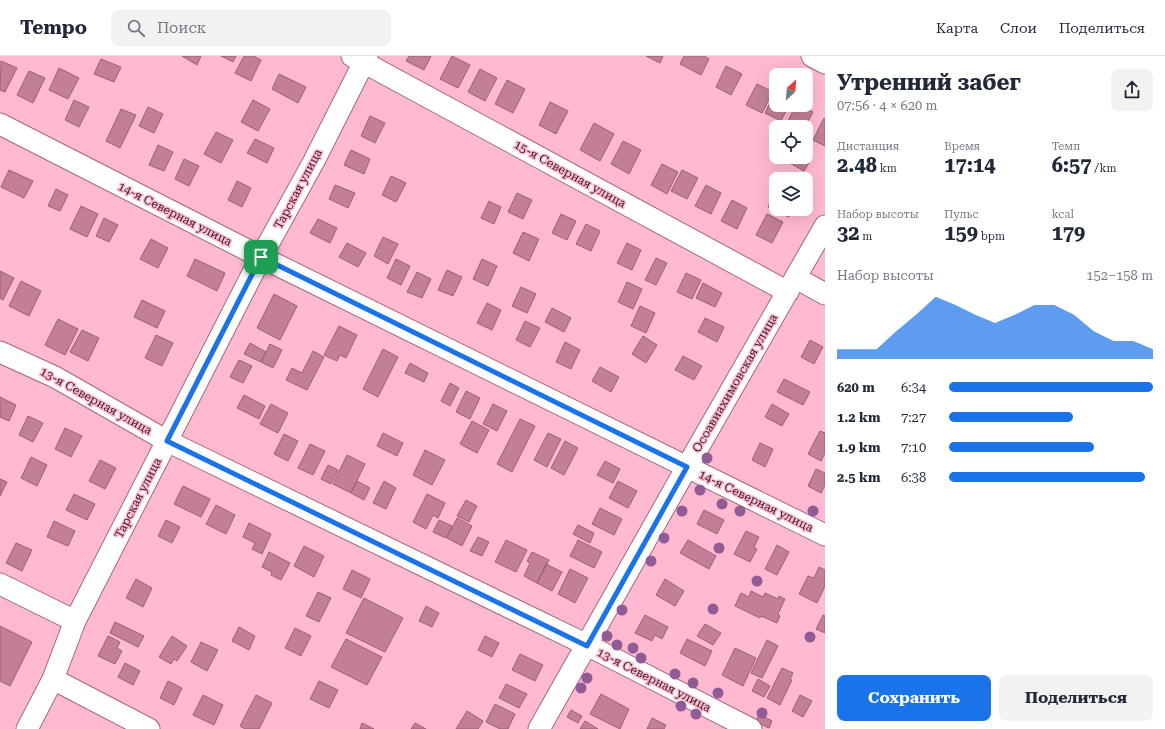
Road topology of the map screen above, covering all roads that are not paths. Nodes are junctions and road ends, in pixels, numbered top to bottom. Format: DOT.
graph roads {
  1 [pos="812,56"];
  2 [pos="361,58"];
  3 [pos="825,63"];
  4 [pos="0,124"];
  5 [pos="825,226"];
  6 [pos="261,257"];
  7 [pos="792,285"];
  8 [pos="825,294"];
  9 [pos="0,352"];
  10 [pos="167,441"];
  11 [pos="687,467"];
  12 [pos="825,535"];
  13 [pos="0,584"];
  14 [pos="75,621"];
  15 [pos="587,646"];
  16 [pos="53,679"];
  17 [pos="27,729"];
  18 [pos="149,729"];
  19 [pos="539,729"];
  20 [pos="751,729"];
  1 -- 3 [label="street"];
  2 -- 6 [label="street, Тарская улица"];
  2 -- 7 [label="street, 15-я Северная улица"];
  4 -- 6 [label="street, 14-я Северная улица"];
  5 -- 7 [label="street, Осоавиахимовская улица"];
  6 -- 10 [label="street, Тарская улица"];
  6 -- 11 [label="street, 14-я Северная улица"];
  7 -- 8 [label="street, 15-я Северная улица"];
  7 -- 11 [label="street, Осоавиахимовская улица"];
  9 -- 10 [label="street, 13-я Северная улица"];
  10 -- 14 [label="street, Тарская улица"];
  10 -- 15 [label="street, 13-я Северная улица"];
  11 -- 12 [label="street, 14-я Северная улица"];
  11 -- 15 [label="street, Осоавиахимовская улица"];
  13 -- 14 [label="street"];
  14 -- 16 [label="street, Тарская улица"];
  15 -- 19 [label="street, Осоавиахимовская улица"];
  15 -- 20 [label="street, 13-я Северная улица"];
  16 -- 17 [label="street, Тарская улица"];
  16 -- 18 [label="street"];
}
